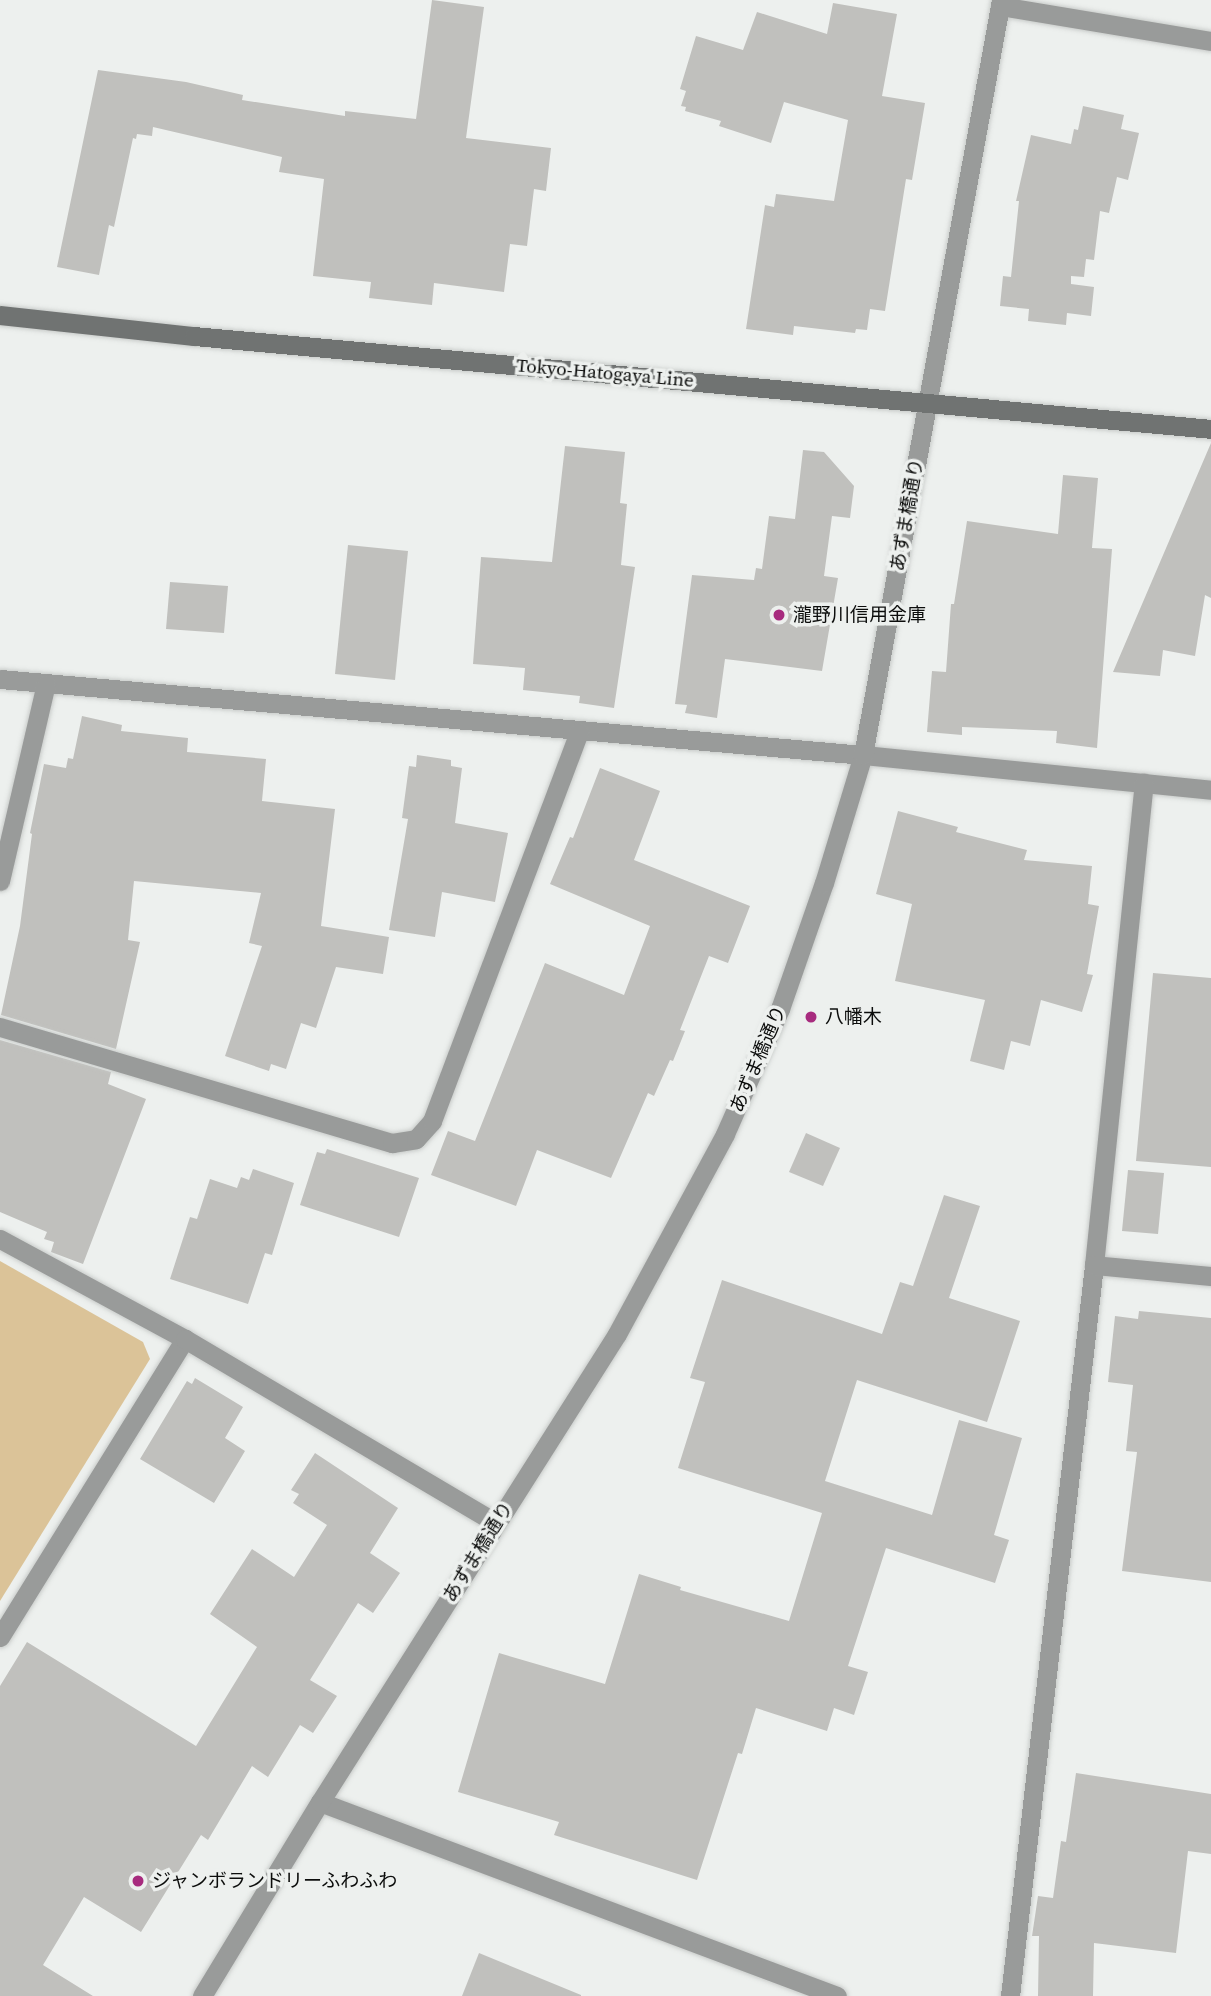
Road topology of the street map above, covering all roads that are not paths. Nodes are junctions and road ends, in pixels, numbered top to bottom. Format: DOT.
graph roads {
  1 [pos="1001,3"];
  2 [pos="1211,41"];
  3 [pos="0,315"];
  4 [pos="928,401"];
  5 [pos="1211,429"];
  6 [pos="0,679"];
  7 [pos="46,684"];
  8 [pos="579,732"];
  9 [pos="863,755"];
  10 [pos="1144,783"];
  11 [pos="1211,790"];
  12 [pos="0,881"];
  13 [pos="0,1027"];
  14 [pos="0,1239"];
  15 [pos="1094,1265"];
  16 [pos="1211,1276"];
  17 [pos="185,1339"];
  18 [pos="496,1523"];
  19 [pos="0,1637"];
  20 [pos="320,1802"];
  21 [pos="202,1996"];
  22 [pos="837,1996"];
  23 [pos="1010,1996"];
  1 -- 2 [label="street"];
  1 -- 4 [label="street, あずま橋通り"];
  3 -- 4 [label="main road, Tokyo-Hatogaya Line"];
  4 -- 5 [label="main road, Tokyo-Hatogaya Line"];
  4 -- 9 [label="street, あずま橋通り"];
  6 -- 7 [label="street"];
  7 -- 8 [label="street"];
  7 -- 12 [label="street"];
  8 -- 9 [label="street"];
  8 -- 13 [label="street"];
  9 -- 10 [label="street"];
  9 -- 18 [label="street, あずま橋通り"];
  10 -- 11 [label="street"];
  10 -- 15 [label="street"];
  14 -- 17 [label="street"];
  15 -- 16 [label="street"];
  15 -- 23 [label="street"];
  17 -- 18 [label="street"];
  17 -- 19 [label="street"];
  18 -- 20 [label="street, あずま橋通り"];
  20 -- 21 [label="street, あずま橋通り"];
  20 -- 22 [label="street"];
}
